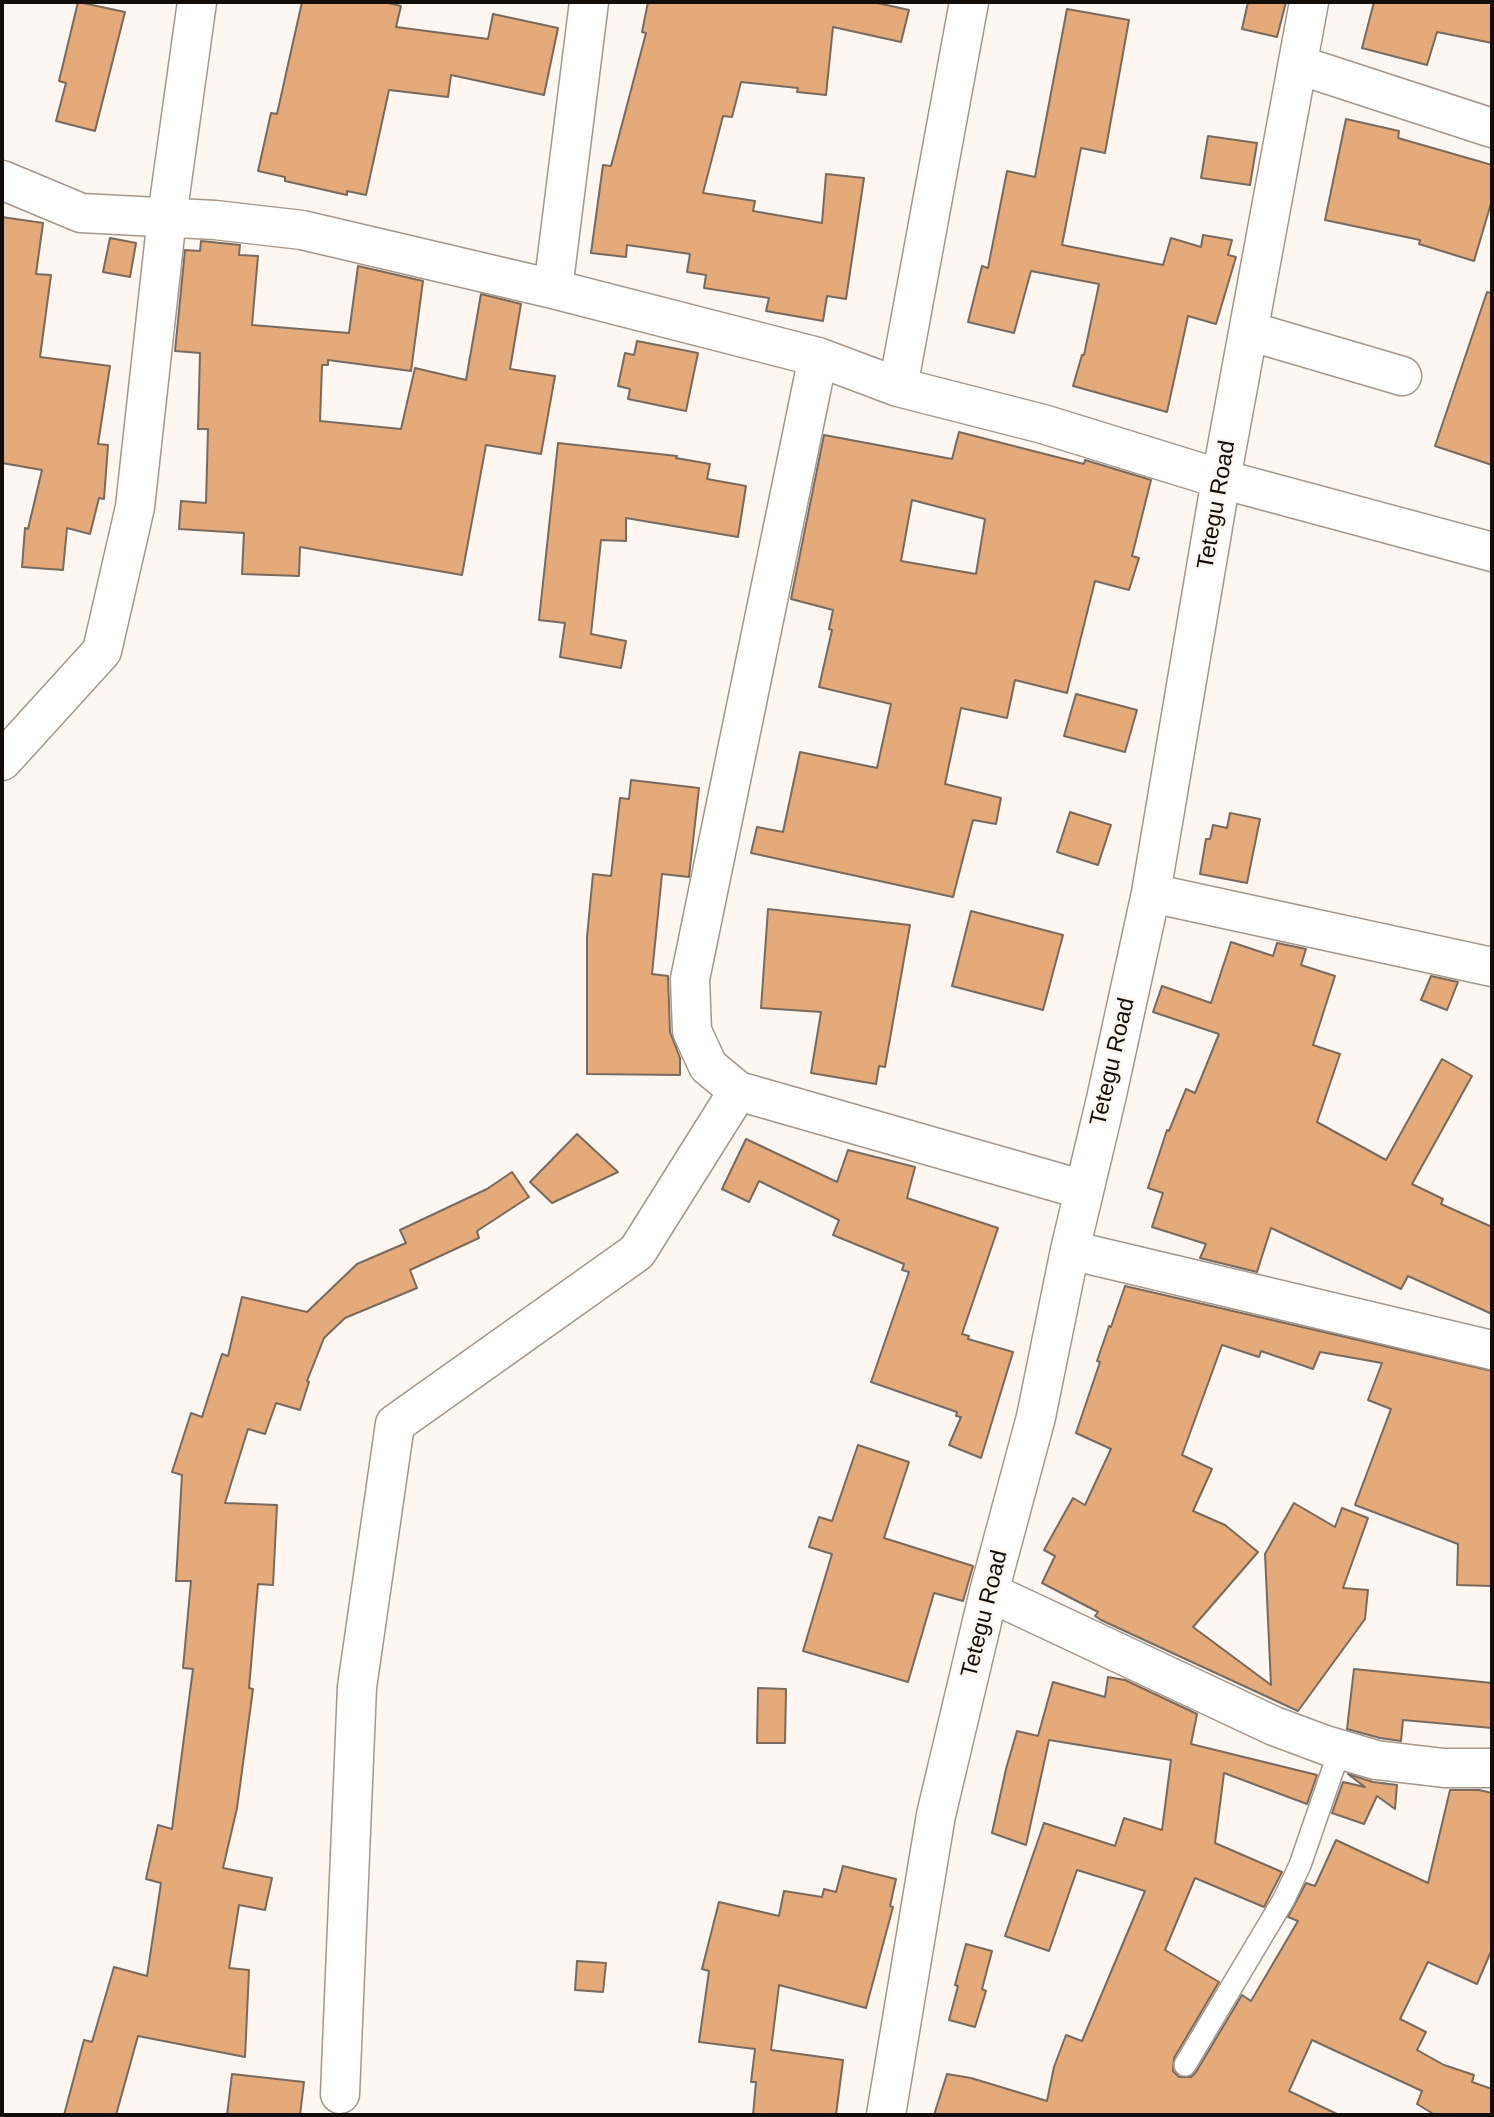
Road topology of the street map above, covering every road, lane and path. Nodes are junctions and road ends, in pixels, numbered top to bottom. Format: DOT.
graph roads {
  1 [pos="197,2"];
  2 [pos="589,2"];
  3 [pos="969,2"];
  4 [pos="1310,2"];
  5 [pos="1299,65"];
  6 [pos="1492,128"];
  7 [pos="2,180"];
  8 [pos="167,218"];
  9 [pos="553,289"];
  10 [pos="1249,331"];
  11 [pos="818,358"];
  12 [pos="1402,376"];
  13 [pos="898,387"];
  14 [pos="1221,479"];
  15 [pos="1492,552"];
  16 [pos="2,761"];
  17 [pos="1151,893"];
  18 [pos="1492,967"];
  19 [pos="738,1091"];
  20 [pos="1084,1190"];
  21 [pos="1070,1250"];
  22 [pos="1492,1350"];
  23 [pos="989,1592"];
  24 [pos="1340,1749"];
  25 [pos="1492,1768"];
  26 [pos="1185,2065"];
  27 [pos="327,2093"];
  28 [pos="886,2115"];
  1 -- 8 [label="street"];
  2 -- 9 [label="street"];
  3 -- 13 [label="street"];
  4 -- 5 [label="street, Tetegu Road"];
  5 -- 6 [label="street"];
  5 -- 10 [label="street, Tetegu Road"];
  7 -- 8 [label="street"];
  8 -- 9 [label="street"];
  8 -- 16 [label="street"];
  9 -- 11 [label="street"];
  10 -- 12 [label="street"];
  10 -- 14 [label="street, Tetegu Road"];
  11 -- 13 [label="street"];
  11 -- 19 [label="street"];
  13 -- 14 [label="street"];
  14 -- 15 [label="street"];
  14 -- 17 [label="street, Tetegu Road"];
  17 -- 18 [label="street"];
  17 -- 20 [label="street, Tetegu Road"];
  19 -- 20 [label="street"];
  19 -- 27 [label="street"];
  20 -- 21 [label="street, Tetegu Road"];
  21 -- 22 [label="street"];
  21 -- 23 [label="street, Tetegu Road"];
  23 -- 24 [label="street"];
  23 -- 28 [label="street, Tetegu Road"];
  24 -- 25 [label="street"];
  24 -- 26 [label="lane"];
}
